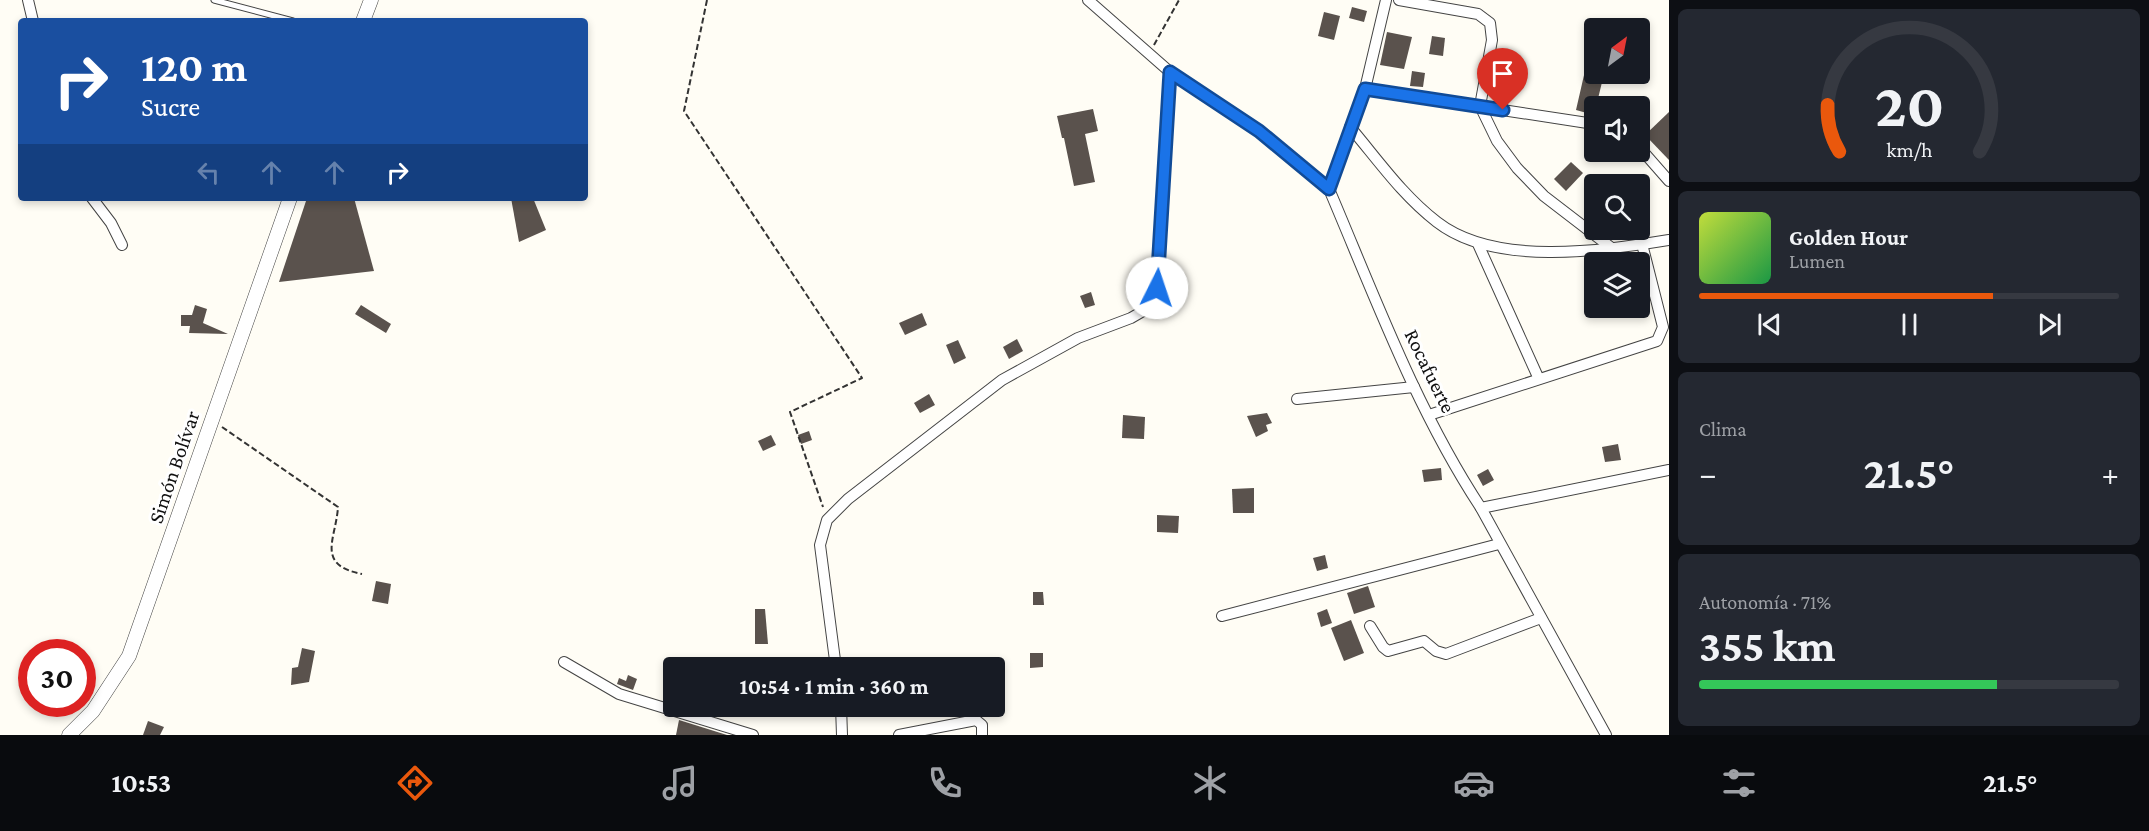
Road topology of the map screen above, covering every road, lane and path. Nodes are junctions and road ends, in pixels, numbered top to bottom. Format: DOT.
graph roads {
  1 [pos="28,0"];
  2 [pos="214,0"];
  3 [pos="371,0"];
  4 [pos="707,0"];
  5 [pos="1088,0"];
  6 [pos="1179,0"];
  7 [pos="1386,0"];
  8 [pos="1399,0"];
  9 [pos="32,18"];
  10 [pos="282,18"];
  11 [pos="364,18"];
  12 [pos="1149,54"];
  13 [pos="1170,72"];
  14 [pos="1365,89"];
  15 [pos="1480,106"];
  16 [pos="1584,122"];
  17 [pos="1350,127"];
  18 [pos="1650,159"];
  19 [pos="1669,181"];
  20 [pos="1329,189"];
  21 [pos="94,201"];
  22 [pos="289,201"];
  23 [pos="1669,240"];
  24 [pos="1478,244"];
  25 [pos="1642,244"];
  26 [pos="122,245"];
  27 [pos="1612,249"];
  28 [pos="1538,377"];
  29 [pos="1414,387"];
  30 [pos="1297,399"];
  31 [pos="1429,414"];
  32 [pos="213,420"];
  33 [pos="1669,470"];
  34 [pos="1481,508"];
  35 [pos="827,520"];
  36 [pos="1499,543"];
  37 [pos="362,574"];
  38 [pos="1222,616"];
  39 [pos="1541,618"];
  40 [pos="1370,626"];
  41 [pos="835,657"];
  42 [pos="564,662"];
  43 [pos="841,717"];
  44 [pos="69,735"];
  45 [pos="753,735"];
  46 [pos="842,735"];
  47 [pos="899,735"];
  48 [pos="982,735"];
  49 [pos="1606,735"];
  1 -- 9 [label="street"];
  2 -- 10 [label="lane"];
  3 -- 11 [label="street"];
  4 -- 35 [label="path"];
  5 -- 12 [label="street"];
  6 -- 12 [label="path"];
  7 -- 14 [label="street"];
  8 -- 15 [label="street"];
  12 -- 13 [label="street"];
  13 -- 20 [label="street"];
  13 -- 35 [label="street"];
  14 -- 15 [label="street"];
  14 -- 17 [label="street"];
  15 -- 16 [label="street"];
  15 -- 27 [label="street"];
  17 -- 20 [label="street"];
  17 -- 24 [label="street"];
  18 -- 19 [label="street"];
  20 -- 29 [label="street, Rocafuerte"];
  21 -- 26 [label="street"];
  22 -- 32 [label="street, Simón Bolívar"];
  23 -- 25 [label="street"];
  24 -- 27 [label="street"];
  24 -- 28 [label="street"];
  25 -- 27 [label="street"];
  25 -- 28 [label="street"];
  28 -- 31 [label="street"];
  29 -- 30 [label="street"];
  29 -- 31 [label="street, Rocafuerte"];
  31 -- 34 [label="street, Rocafuerte"];
  32 -- 37 [label="path"];
  32 -- 44 [label="street, Simón Bolívar"];
  33 -- 34 [label="street"];
  34 -- 36 [label="street, Rocafuerte"];
  35 -- 41 [label="street"];
  36 -- 38 [label="street"];
  36 -- 39 [label="street, Rocafuerte"];
  39 -- 40 [label="street"];
  39 -- 49 [label="street, Rocafuerte"];
  42 -- 45 [label="street"];
  43 -- 46 [label="street"];
  47 -- 48 [label="street"];
}
